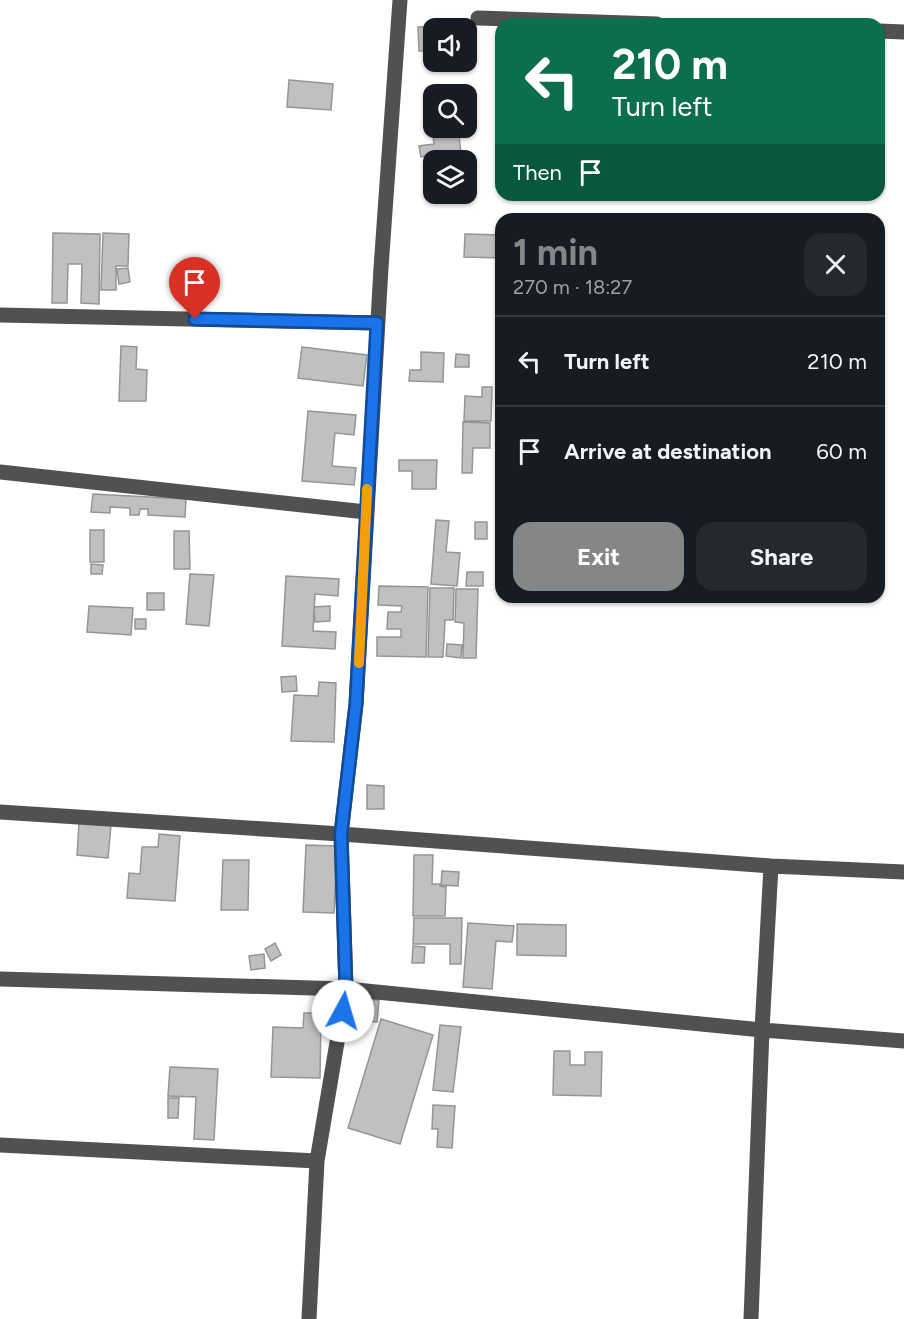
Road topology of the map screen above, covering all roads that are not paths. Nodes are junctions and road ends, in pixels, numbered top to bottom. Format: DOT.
graph roads {
  1 [pos="400,0"];
  2 [pos="478,18"];
  3 [pos="495,19"];
  4 [pos="885,31"];
  5 [pos="904,32"];
  6 [pos="0,315"];
  7 [pos="377,323"];
  8 [pos="0,472"];
  9 [pos="366,512"];
  10 [pos="0,812"];
  11 [pos="341,834"];
  12 [pos="771,866"];
  13 [pos="904,872"];
  14 [pos="0,979"];
  15 [pos="346,989"];
  16 [pos="762,1030"];
  17 [pos="904,1041"];
  18 [pos="0,1145"];
  19 [pos="317,1161"];
  20 [pos="309,1319"];
  21 [pos="751,1319"];
  1 -- 7 [label="street"];
  2 -- 3 [label="street"];
  4 -- 5 [label="street"];
  6 -- 7 [label="street"];
  7 -- 9 [label="street"];
  8 -- 9 [label="street"];
  9 -- 11 [label="street"];
  10 -- 11 [label="street"];
  11 -- 12 [label="street"];
  11 -- 15 [label="street"];
  12 -- 13 [label="street"];
  12 -- 16 [label="street"];
  14 -- 15 [label="street"];
  15 -- 16 [label="street"];
  15 -- 19 [label="street"];
  16 -- 17 [label="street"];
  16 -- 21 [label="street"];
  18 -- 19 [label="street"];
  19 -- 20 [label="street"];
}
